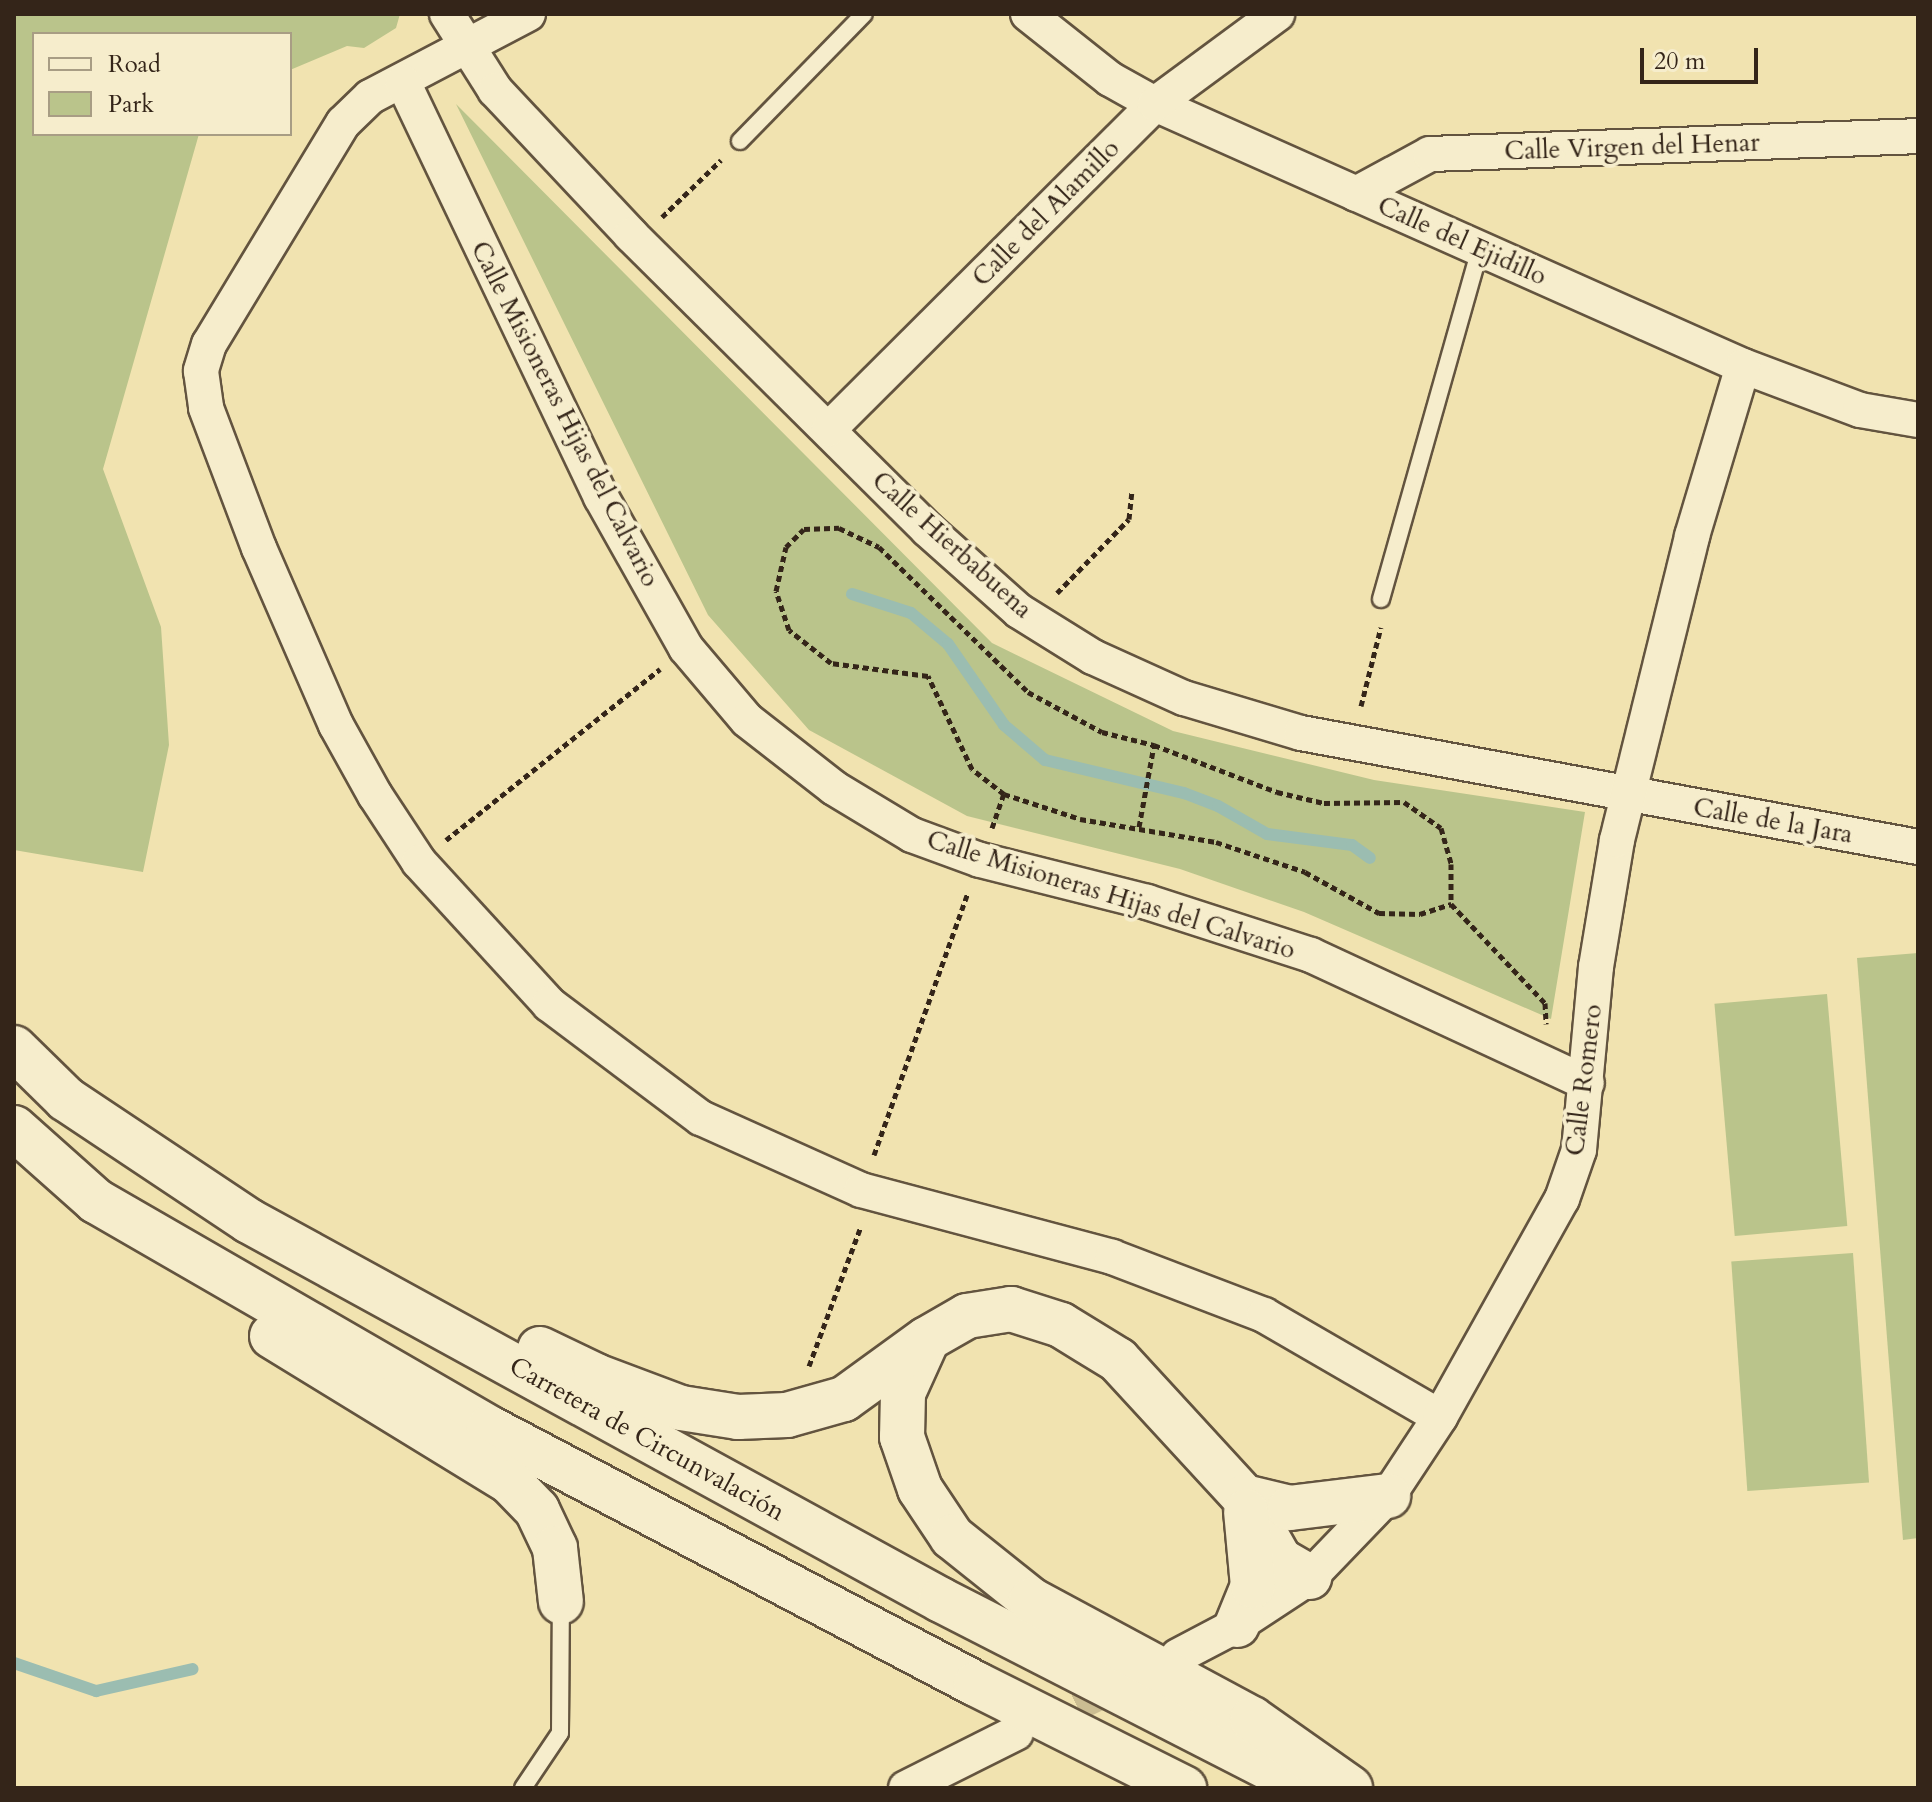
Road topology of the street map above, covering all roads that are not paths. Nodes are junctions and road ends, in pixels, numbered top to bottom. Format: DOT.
graph roads {
  1 [pos="447,14"];
  2 [pos="528,14"];
  3 [pos="864,14"];
  4 [pos="1028,14"];
  5 [pos="1277,14"];
  6 [pos="465,47"];
  7 [pos="403,82"];
  8 [pos="1155,104"];
  9 [pos="1918,136"];
  10 [pos="740,141"];
  11 [pos="1356,194"];
  12 [pos="1480,250"];
  13 [pos="1743,366"];
  14 [pos="1918,420"];
  15 [pos="829,429"];
  16 [pos="1381,599"];
  17 [pos="1628,794"];
  18 [pos="1918,847"];
  19 [pos="14,1048"];
  20 [pos="1587,1083"];
  21 [pos="14,1128"];
  22 [pos="96,1201"];
  23 [pos="249,1221"];
  24 [pos="927,1339"];
  25 [pos="1440,1417"];
  26 [pos="1388,1496"];
  27 [pos="1244,1497"];
  28 [pos="1310,1577"];
  29 [pos="561,1602"];
  30 [pos="1237,1625"];
  31 [pos="1178,1656"];
  32 [pos="1016,1733"];
  33 [pos="912,1786"];
  34 [pos="1182,1787"];
  35 [pos="523,1788"];
  36 [pos="1308,1788"];
  37 [pos="1350,1788"];
  1 -- 6 [label="street, Calle Hierbabuena"];
  2 -- 6 [label="street"];
  3 -- 10 [label="lane"];
  4 -- 8 [label="street, Calle del Ejidillo"];
  5 -- 8 [label="street, Calle del Alamillo"];
  6 -- 7 [label="street"];
  6 -- 15 [label="street, Calle Hierbabuena"];
  7 -- 20 [label="street, Calle Misioneras Hijas del Calvario"];
  7 -- 25 [label="street"];
  8 -- 11 [label="street, Calle del Ejidillo"];
  8 -- 15 [label="street, Calle del Alamillo"];
  9 -- 11 [label="street, Calle Virgen del Henar"];
  11 -- 12 [label="street, Calle del Ejidillo"];
  12 -- 13 [label="street, Calle del Ejidillo"];
  12 -- 16 [label="lane"];
  13 -- 14 [label="street, Calle del Ejidillo"];
  13 -- 17 [label="street, Calle Romero"];
  15 -- 17 [label="street, Calle Hierbabuena"];
  17 -- 18 [label="street, Calle de la Jara"];
  17 -- 20 [label="street, Calle Romero"];
  19 -- 23 [label="main road, Carretera de Circunvalación"];
  20 -- 25 [label="street, Calle Romero"];
  21 -- 22 [label="main road"];
  22 -- 29 [label="main road"];
  22 -- 34 [label="main road"];
  23 -- 24 [label="main road"];
  23 -- 36 [label="main road, Carretera de Circunvalación"];
  24 -- 27 [label="main road"];
  24 -- 37 [label="main road"];
  25 -- 26 [label="street, Calle Romero"];
  26 -- 27 [label="main road"];
  26 -- 28 [label="street, Calle Romero"];
  27 -- 28 [label="main road"];
  27 -- 30 [label="main road"];
  28 -- 30 [label="street, Calle Romero"];
  29 -- 35 [label="lane"];
  30 -- 31 [label="street, Calle Romero"];
  32 -- 33 [label="street"];
}
